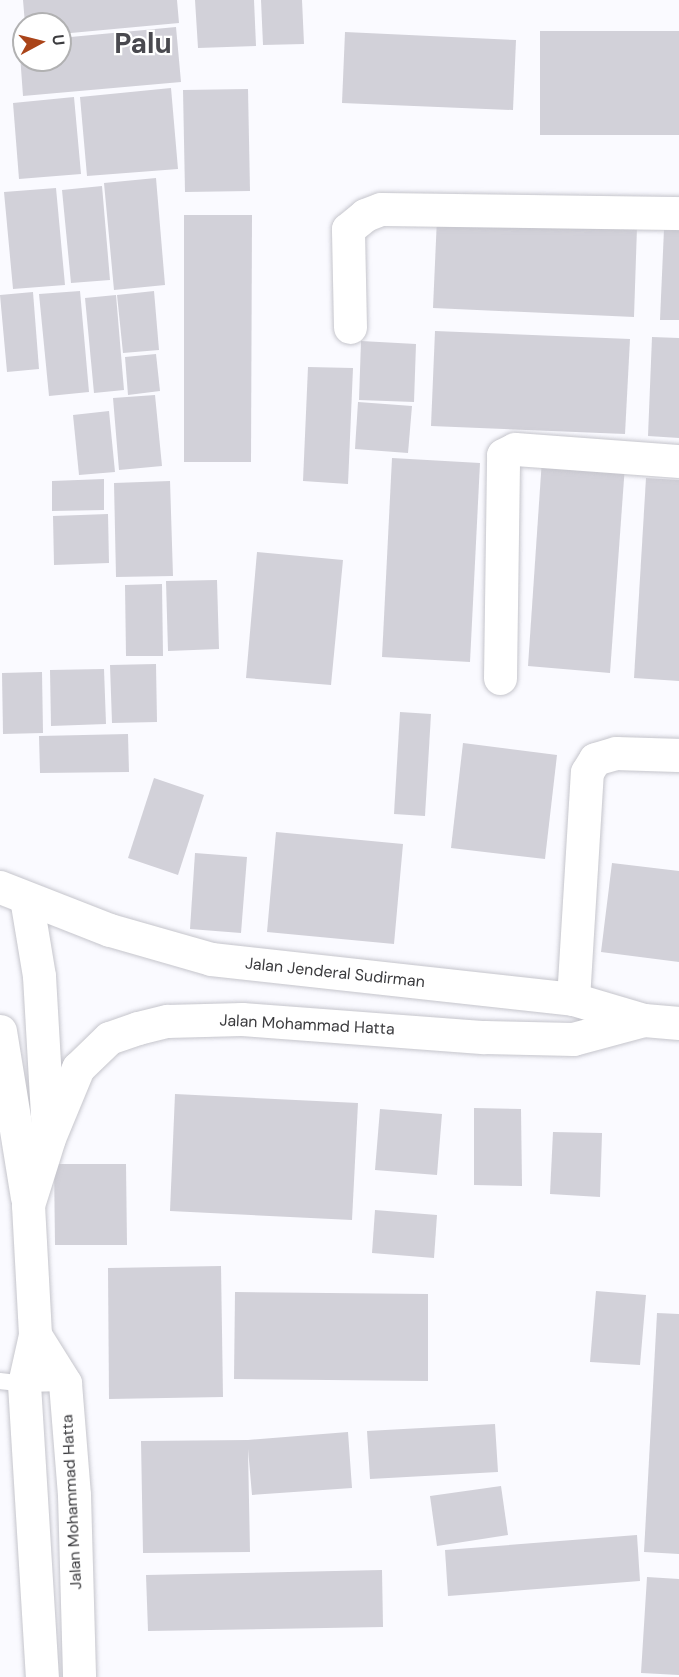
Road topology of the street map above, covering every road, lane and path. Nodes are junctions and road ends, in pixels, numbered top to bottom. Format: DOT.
graph roads {
  1 [pos="679,213"];
  2 [pos="350,327"];
  3 [pos="679,461"];
  4 [pos="500,678"];
  5 [pos="679,755"];
  6 [pos="13,892"];
  7 [pos="573,999"];
  8 [pos="644,1020"];
  9 [pos="679,1023"];
  10 [pos="0,1030"];
  11 [pos="49,1138"];
  12 [pos="28,1204"];
  13 [pos="35,1335"];
  14 [pos="12,1382"];
  15 [pos="65,1383"];
  16 [pos="42,1677"];
  17 [pos="79,1677"];
  1 -- 2 [label="main road"];
  3 -- 4 [label="main road"];
  5 -- 7 [label="main road"];
  6 -- 7 [label="main road, Jalan Jenderal Sudirman"];
  6 -- 11 [label="main road"];
  7 -- 8 [label="main road, Jalan Jenderal Sudirman"];
  8 -- 9 [label="main road, Jalan Jenderal Sudirman"];
  8 -- 11 [label="main road, Jalan Mohammad Hatta"];
  10 -- 12 [label="main road"];
  11 -- 12 [label="main road, Jalan Mohammad Hatta"];
  12 -- 13 [label="main road, Jalan Mohammad Hatta"];
  13 -- 14 [label="main road, Jalan Mohammad Hatta"];
  13 -- 15 [label="main road, Jalan Mohammad Hatta"];
  14 -- 15 [label="lane"];
  14 -- 16 [label="main road, Jalan Mohammad Hatta"];
  15 -- 17 [label="main road, Jalan Mohammad Hatta"];
}
